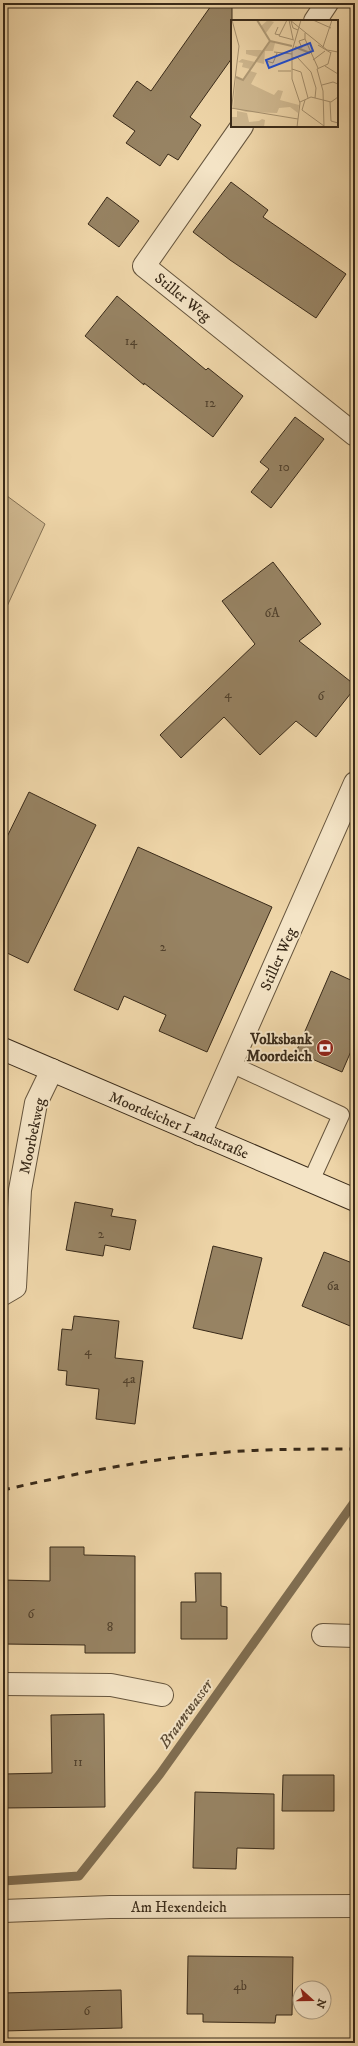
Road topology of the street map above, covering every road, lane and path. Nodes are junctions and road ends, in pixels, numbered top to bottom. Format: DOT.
graph roads {
  1 [pos="327,3"];
  2 [pos="316,20"];
  3 [pos="241,127"];
  4 [pos="355,434"];
  5 [pos="355,783"];
  6 [pos="3,1049"];
  7 [pos="231,1064"];
  8 [pos="52,1070"];
  9 [pos="200,1134"];
  10 [pos="311,1181"];
  11 [pos="355,1200"];
  12 [pos="3,1294"];
  13 [pos="323,1635"];
  14 [pos="355,1636"];
  15 [pos="3,1684"];
  16 [pos="162,1695"];
  17 [pos="355,1906"];
  18 [pos="3,1911"];
  1 -- 2 [label="street"];
  3 -- 4 [label="street, Stiller Weg"];
  5 -- 7 [label="street, Stiller Weg"];
  6 -- 8 [label="street, Moordeicher Landstraße"];
  7 -- 9 [label="street, Stiller Weg"];
  7 -- 10 [label="lane"];
  8 -- 9 [label="street, Moordeicher Landstraße"];
  8 -- 12 [label="street, Moorbekweg"];
  9 -- 10 [label="street, Moordeicher Landstraße"];
  10 -- 11 [label="street, Moordeicher Landstraße"];
  13 -- 14 [label="street"];
  15 -- 16 [label="street"];
  17 -- 18 [label="street, Am Hexendeich"];
}
